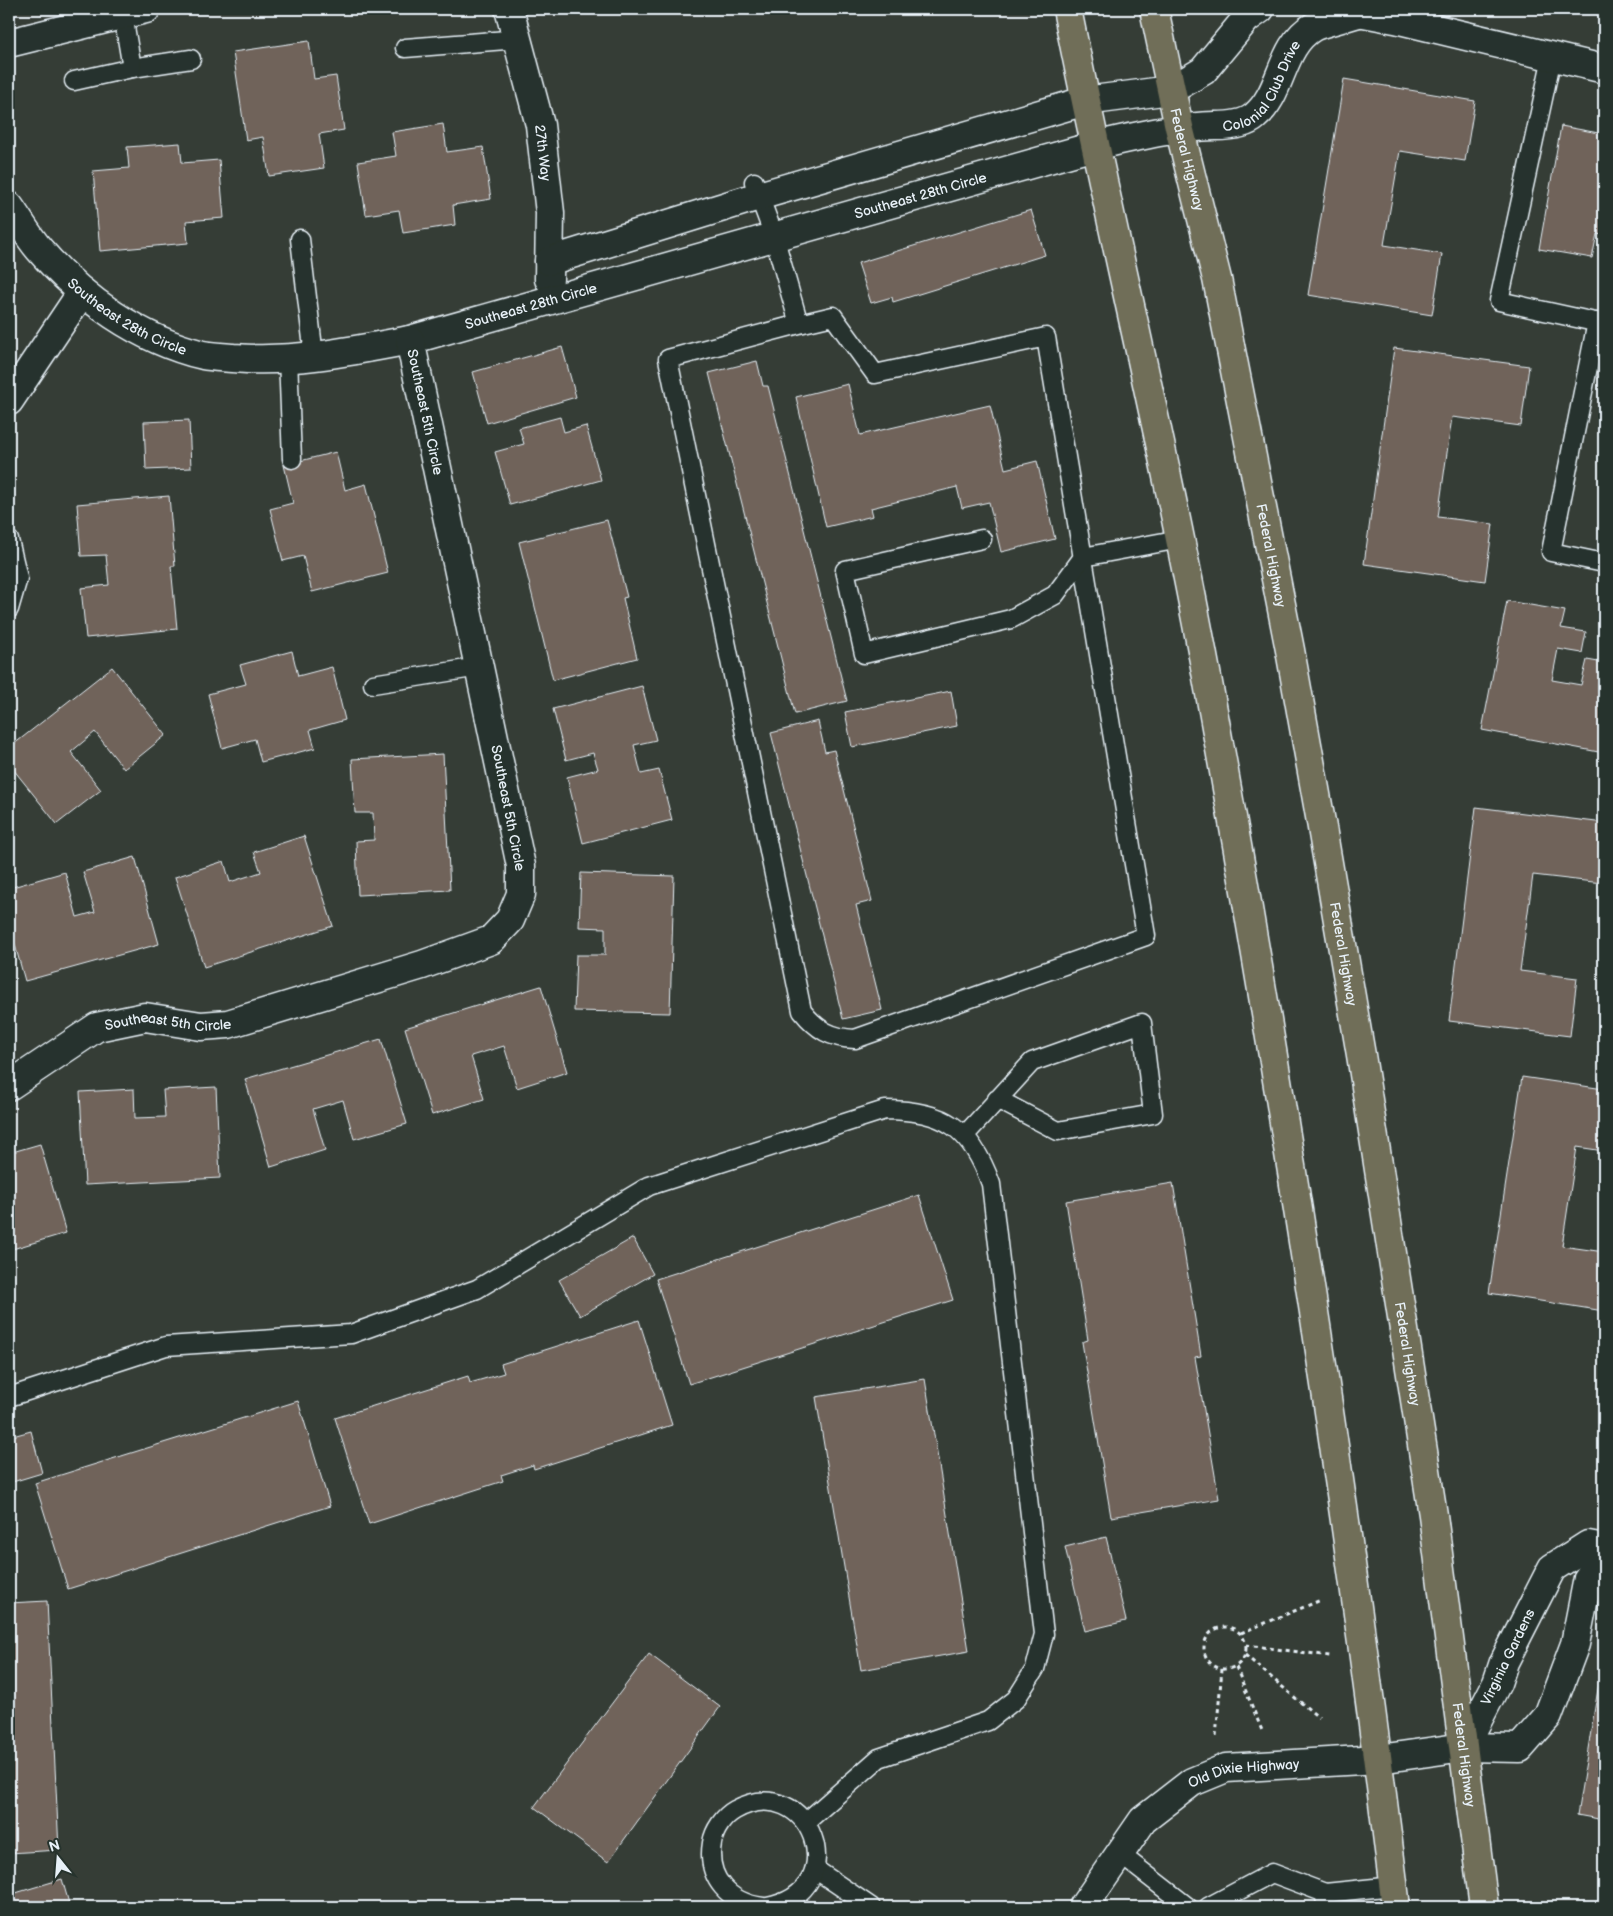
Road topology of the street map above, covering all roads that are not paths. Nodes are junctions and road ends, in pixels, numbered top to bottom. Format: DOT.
graph roads {
  1 [pos="509,9"];
  2 [pos="1067,9"];
  3 [pos="1154,9"];
  4 [pos="1260,9"];
  5 [pos="1352,11"];
  6 [pos="135,12"];
  7 [pos="1396,14"];
  8 [pos="519,39"];
  9 [pos="9,43"];
  10 [pos="405,48"];
  11 [pos="1552,57"];
  12 [pos="191,59"];
  13 [pos="132,68"];
  14 [pos="1604,69"];
  15 [pos="74,81"];
  16 [pos="1171,90"];
  17 [pos="1085,101"];
  18 [pos="1179,127"];
  19 [pos="1094,146"];
  20 [pos="756,189"];
  21 [pos="9,206"];
  22 [pos="774,236"];
  23 [pos="300,238"];
  24 [pos="549,261"];
  25 [pos="82,292"];
  26 [pos="548,300"];
  27 [pos="1601,323"];
  28 [pos="799,324"];
  29 [pos="410,340"];
  30 [pos="301,357"];
  31 [pos="9,401"];
  32 [pos="292,459"];
  33 [pos="982,539"];
  34 [pos="9,540"];
  35 [pos="1180,540"];
  36 [pos="1083,557"];
  37 [pos="1604,563"];
  38 [pos="9,609"];
  39 [pos="479,667"];
  40 [pos="373,684"];
  41 [pos="9,1086"];
  42 [pos="997,1099"];
  43 [pos="965,1135"];
  44 [pos="9,1397"];
  45 [pos="1604,1548"];
  46 [pos="1604,1561"];
  47 [pos="1464,1747"];
  48 [pos="1378,1759"];
  49 [pos="806,1822"];
  50 [pos="1120,1854"];
  51 [pos="815,1869"];
  52 [pos="1395,1896"];
  53 [pos="1325,1900"];
  54 [pos="766,1906"];
  55 [pos="871,1907"];
  56 [pos="1083,1907"];
  57 [pos="1188,1907"];
  58 [pos="1208,1907"];
  59 [pos="1484,1907"];
  1 -- 8 [label="street, 27th Way"];
  2 -- 17 [label="main road"];
  3 -- 16 [label="main road, Federal Highway"];
  4 -- 16 [label="street"];
  5 -- 7 [label="street, Colonial Club Drive"];
  5 -- 18 [label="street, Colonial Club Drive"];
  6 -- 9 [label="street"];
  6 -- 13 [label="lane"];
  7 -- 11 [label="street, Colonial Club Drive"];
  8 -- 10 [label="lane"];
  8 -- 24 [label="street, 27th Way"];
  11 -- 14 [label="street, Colonial Club Drive"];
  11 -- 27 [label="lane"];
  12 -- 13 [label="lane"];
  13 -- 15 [label="lane"];
  16 -- 17 [label="street"];
  16 -- 18 [label="main road, Federal Highway"];
  17 -- 19 [label="main road"];
  17 -- 20 [label="street"];
  18 -- 19 [label="street, Colonial Club Drive"];
  18 -- 47 [label="main road, Federal Highway"];
  19 -- 22 [label="street, Southeast 28th Circle"];
  19 -- 35 [label="main road"];
  20 -- 22 [label="lane"];
  20 -- 24 [label="street"];
  21 -- 25 [label="street, Southeast 28th Circle"];
  22 -- 26 [label="street, Southeast 28th Circle"];
  22 -- 28 [label="lane"];
  23 -- 30 [label="lane"];
  24 -- 26 [label="street, 27th Way"];
  25 -- 30 [label="street, Southeast 28th Circle"];
  25 -- 31 [label="street"];
  26 -- 29 [label="street, Southeast 28th Circle"];
  27 -- 37 [label="lane"];
  28 -- 36 [label="lane"];
  28 -- 36 [label="lane"];
  29 -- 30 [label="street, Southeast 28th Circle"];
  29 -- 39 [label="street, Southeast 5th Circle"];
  30 -- 32 [label="lane"];
  33 -- 36 [label="lane"];
  34 -- 38 [label="lane"];
  35 -- 36 [label="lane"];
  35 -- 48 [label="main road"];
  39 -- 40 [label="lane"];
  39 -- 41 [label="street, Southeast 5th Circle"];
  42 -- 42 [label="lane"];
  42 -- 43 [label="lane"];
  43 -- 44 [label="lane"];
  43 -- 49 [label="lane"];
  45 -- 47 [label="street, Virginia Gardens"];
  46 -- 47 [label="street"];
  47 -- 48 [label="street, Old Dixie Highway"];
  47 -- 59 [label="main road, Federal Highway"];
  48 -- 50 [label="street, Old Dixie Highway"];
  48 -- 52 [label="main road"];
  49 -- 51 [label="lane"];
  49 -- 54 [label="lane"];
  50 -- 56 [label="street, Old Dixie Highway"];
  50 -- 57 [label="lane"];
  51 -- 54 [label="lane"];
  51 -- 55 [label="lane"];
  52 -- 53 [label="lane"];
  53 -- 58 [label="lane"];
}
